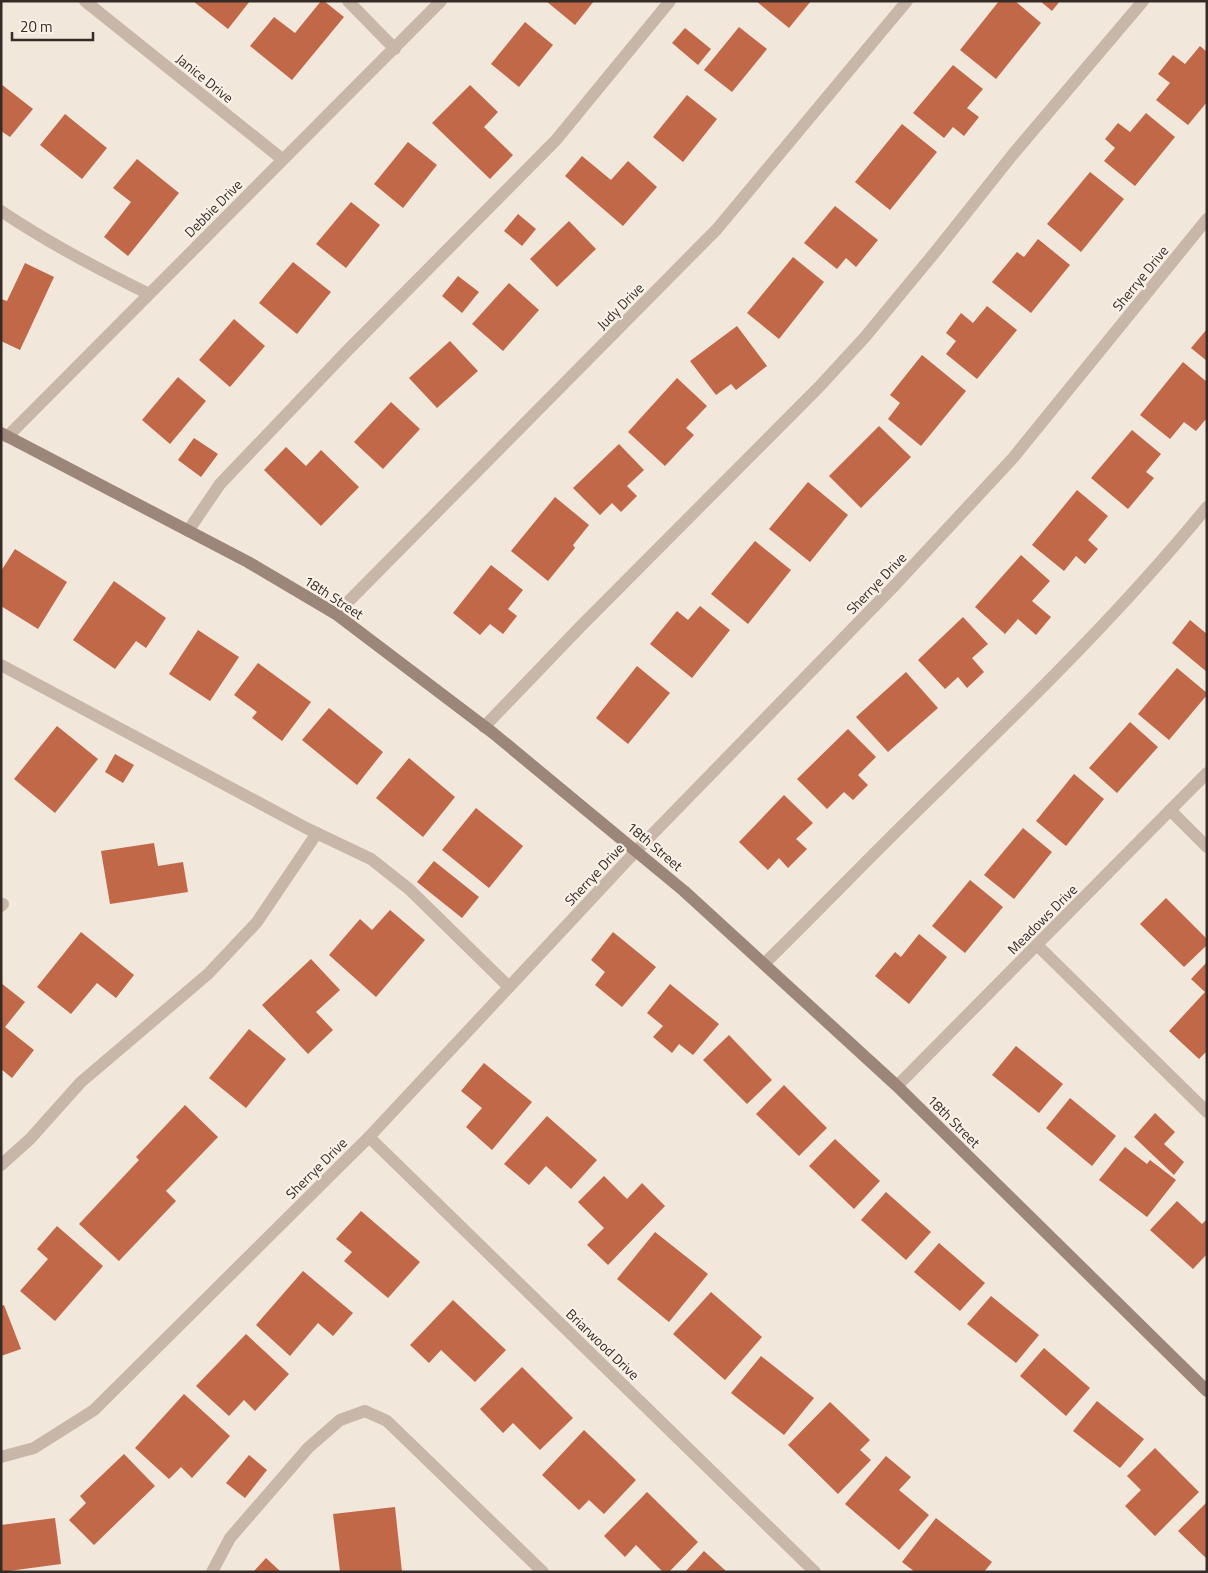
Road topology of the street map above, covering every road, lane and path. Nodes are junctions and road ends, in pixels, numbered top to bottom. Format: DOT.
graph roads {
  1 [pos="85,1"];
  2 [pos="348,1"];
  3 [pos="441,1"];
  4 [pos="670,1"];
  5 [pos="907,1"];
  6 [pos="1143,1"];
  7 [pos="394,49"];
  8 [pos="282,159"];
  9 [pos="1,211"];
  10 [pos="1207,219"];
  11 [pos="149,294"];
  12 [pos="4,435"];
  13 [pos="1207,507"];
  14 [pos="188,531"];
  15 [pos="336,614"];
  16 [pos="1,665"];
  17 [pos="484,727"];
  18 [pos="1207,773"];
  19 [pos="1170,810"];
  20 [pos="317,833"];
  21 [pos="1207,847"];
  22 [pos="637,850"];
  23 [pos="1037,945"];
  24 [pos="764,964"];
  25 [pos="509,988"];
  26 [pos="897,1086"];
  27 [pos="1207,1112"];
  28 [pos="369,1137"];
  29 [pos="1,1165"];
  30 [pos="1207,1391"];
  31 [pos="1,1457"];
  32 [pos="212,1572"];
  33 [pos="543,1572"];
  34 [pos="815,1572"];
  1 -- 8 [label="street, Janice Drive"];
  2 -- 7 [label="street"];
  3 -- 7 [label="street, Debbie Drive"];
  4 -- 14 [label="street"];
  5 -- 15 [label="street, Judy Drive"];
  6 -- 17 [label="street"];
  7 -- 8 [label="street, Debbie Drive"];
  8 -- 11 [label="street, Debbie Drive"];
  9 -- 11 [label="street"];
  10 -- 22 [label="street, Sherrye Drive"];
  11 -- 12 [label="street, Debbie Drive"];
  12 -- 14 [label="street, 18th Street"];
  13 -- 24 [label="street"];
  14 -- 15 [label="street, 18th Street"];
  15 -- 17 [label="street, 18th Street"];
  16 -- 20 [label="street"];
  17 -- 22 [label="street, 18th Street"];
  18 -- 19 [label="street, Meadows Drive"];
  19 -- 21 [label="street"];
  19 -- 23 [label="street, Meadows Drive"];
  20 -- 25 [label="street"];
  20 -- 29 [label="street"];
  22 -- 24 [label="street, 18th Street"];
  22 -- 25 [label="street, Sherrye Drive"];
  23 -- 26 [label="street, Meadows Drive"];
  23 -- 27 [label="street"];
  24 -- 26 [label="street, 18th Street"];
  25 -- 28 [label="street, Sherrye Drive"];
  26 -- 30 [label="street, 18th Street"];
  28 -- 31 [label="street, Sherrye Drive"];
  28 -- 34 [label="street, Briarwood Drive"];
  32 -- 33 [label="street"];
}
